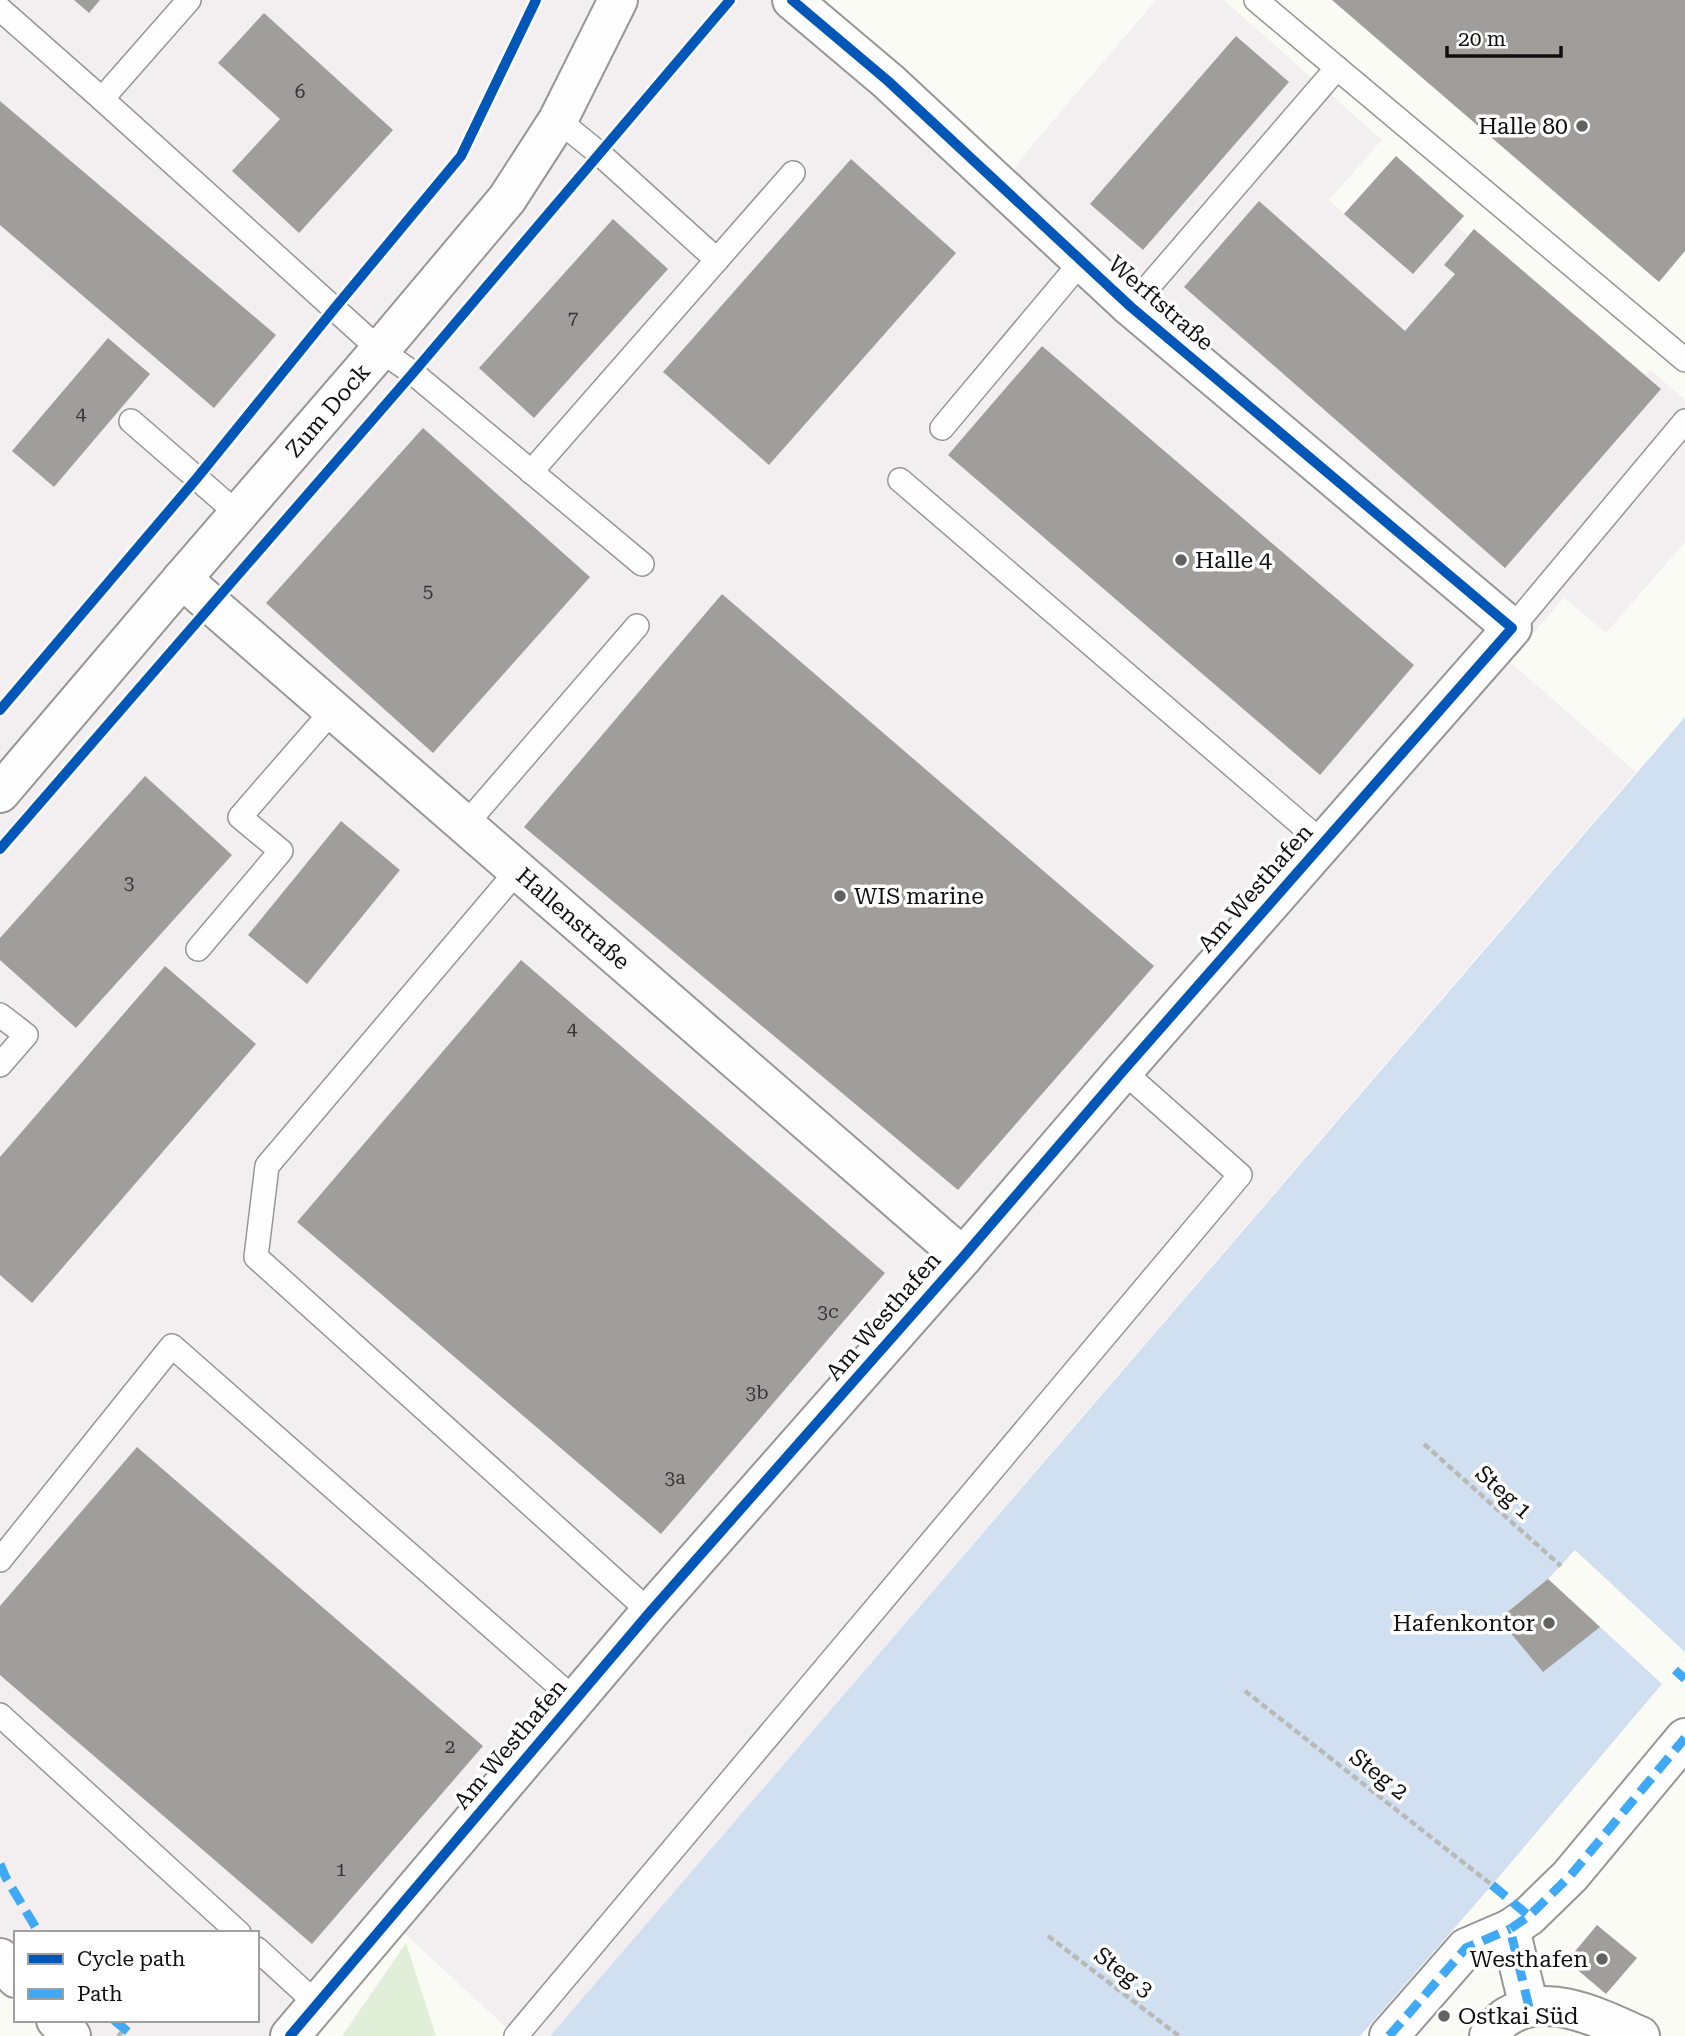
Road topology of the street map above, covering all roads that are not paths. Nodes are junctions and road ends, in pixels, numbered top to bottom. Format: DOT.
graph roads {
  1 [pos="189,0"];
  2 [pos="618,0"];
  3 [pos="792,0"];
  4 [pos="1256,0"];
  5 [pos="0,9"];
  6 [pos="1337,68"];
  7 [pos="102,99"];
  8 [pos="558,120"];
  9 [pos="793,173"];
  10 [pos="717,260"];
  11 [pos="1082,261"];
  12 [pos="1132,307"];
  13 [pos="380,350"];
  14 [pos="1685,360"];
  15 [pos="131,421"];
  16 [pos="1685,421"];
  17 [pos="942,428"];
  18 [pos="531,472"];
  19 [pos="900,480"];
  20 [pos="238,514"];
  21 [pos="642,564"];
  22 [pos="182,579"];
  23 [pos="637,626"];
  24 [pos="1512,628"];
  25 [pos="333,710"];
  26 [pos="2,787"];
  27 [pos="466,824"];
  28 [pos="1323,843"];
  29 [pos="518,870"];
  30 [pos="198,949"];
  31 [pos="0,1015"];
  32 [pos="0,1065"];
  33 [pos="1123,1071"];
  34 [pos="963,1257"];
  35 [pos="0,1560"];
  36 [pos="650,1612"];
  37 [pos="575,1700"];
  38 [pos="0,1715"];
  39 [pos="1685,1738"];
  40 [pos="1510,1928"];
  41 [pos="237,1931"];
  42 [pos="259,1951"];
  43 [pos="0,1958"];
  44 [pos="14,1976"];
  45 [pos="317,2004"];
  46 [pos="1528,2007"];
  47 [pos="58,2022"];
  48 [pos="71,2036"];
  49 [pos="290,2036"];
  50 [pos="516,2036"];
  51 [pos="1389,2036"];
  52 [pos="1489,2036"];
  53 [pos="1640,2036"];
  1 -- 7 [label="lane"];
  2 -- 8 [label="street, Zum Dock"];
  3 -- 11 [label="street, Werftstraße"];
  4 -- 6 [label="lane"];
  5 -- 7 [label="lane"];
  6 -- 12 [label="lane"];
  6 -- 14 [label="lane"];
  7 -- 13 [label="lane"];
  8 -- 10 [label="lane"];
  8 -- 13 [label="street, Zum Dock"];
  9 -- 10 [label="lane"];
  10 -- 18 [label="lane"];
  11 -- 12 [label="street, Werftstraße"];
  11 -- 17 [label="lane"];
  12 -- 24 [label="street, Werftstraße"];
  13 -- 18 [label="lane"];
  13 -- 20 [label="street, Zum Dock"];
  15 -- 20 [label="lane"];
  16 -- 24 [label="lane"];
  18 -- 21 [label="lane"];
  19 -- 28 [label="lane"];
  20 -- 22 [label="street, Zum Dock"];
  22 -- 25 [label="street, Hallenstraße"];
  22 -- 26 [label="street, Zum Dock"];
  23 -- 27 [label="lane"];
  24 -- 28 [label="street, Am Westhafen"];
  25 -- 27 [label="street, Hallenstraße"];
  25 -- 30 [label="lane"];
  27 -- 29 [label="street, Hallenstraße"];
  28 -- 33 [label="street, Am Westhafen"];
  29 -- 34 [label="street, Hallenstraße"];
  29 -- 36 [label="lane"];
  31 -- 32 [label="lane"];
  33 -- 34 [label="street, Am Westhafen"];
  33 -- 50 [label="lane"];
  34 -- 36 [label="street, Am Westhafen"];
  35 -- 37 [label="lane"];
  36 -- 37 [label="street, Am Westhafen"];
  37 -- 45 [label="street, Am Westhafen"];
  38 -- 41 [label="lane"];
  39 -- 40 [label="street"];
  40 -- 46 [label="street"];
  40 -- 51 [label="street"];
  42 -- 45 [label="lane"];
  43 -- 44 [label="street"];
  45 -- 49 [label="street, Am Westhafen"];
  46 -- 52 [label="street"];
  46 -- 53 [label="street"];
  47 -- 48 [label="street"];
}
